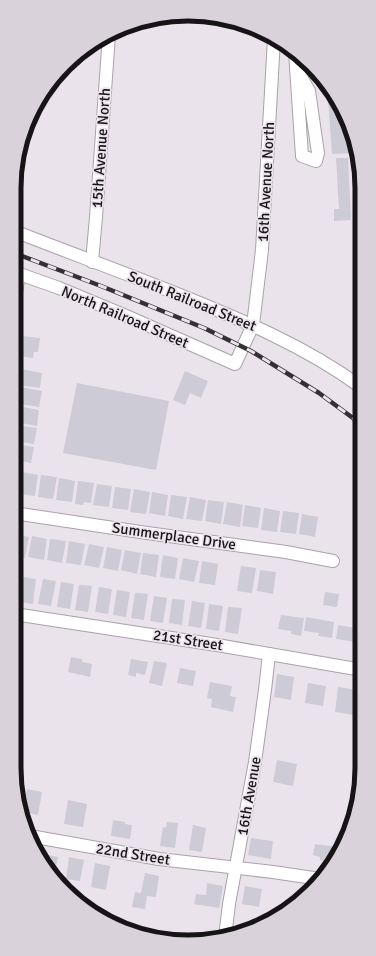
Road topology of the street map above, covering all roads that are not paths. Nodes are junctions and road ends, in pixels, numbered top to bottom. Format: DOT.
graph roads {
  1 [pos="109,41"];
  2 [pos="274,44"];
  3 [pos="296,60"];
  4 [pos="296,68"];
  5 [pos="21,234"];
  6 [pos="92,262"];
  7 [pos="21,275"];
  8 [pos="253,326"];
  9 [pos="355,383"];
  10 [pos="21,514"];
  11 [pos="333,560"];
  12 [pos="21,615"];
  13 [pos="269,654"];
  14 [pos="355,669"];
  15 [pos="36,837"];
  16 [pos="236,868"];
  17 [pos="314,878"];
  18 [pos="226,931"];
  1 -- 6 [label="street, 15th Avenue North"];
  2 -- 8 [label="street, 16th Avenue North"];
  3 -- 4 [label="street"];
  4 -- 4 [label="street"];
  5 -- 6 [label="street, South Railroad Street"];
  6 -- 8 [label="street, South Railroad Street"];
  7 -- 8 [label="street, North Railroad Street"];
  8 -- 9 [label="street, South Railroad Street"];
  10 -- 11 [label="street, Summerplace Drive"];
  12 -- 13 [label="street, 21st Street"];
  13 -- 14 [label="street, 21st Street"];
  13 -- 16 [label="street, 16th Avenue"];
  15 -- 16 [label="street, 22nd Street"];
  16 -- 17 [label="street, 22nd Street"];
  16 -- 18 [label="street, 16th Avenue"];
}
